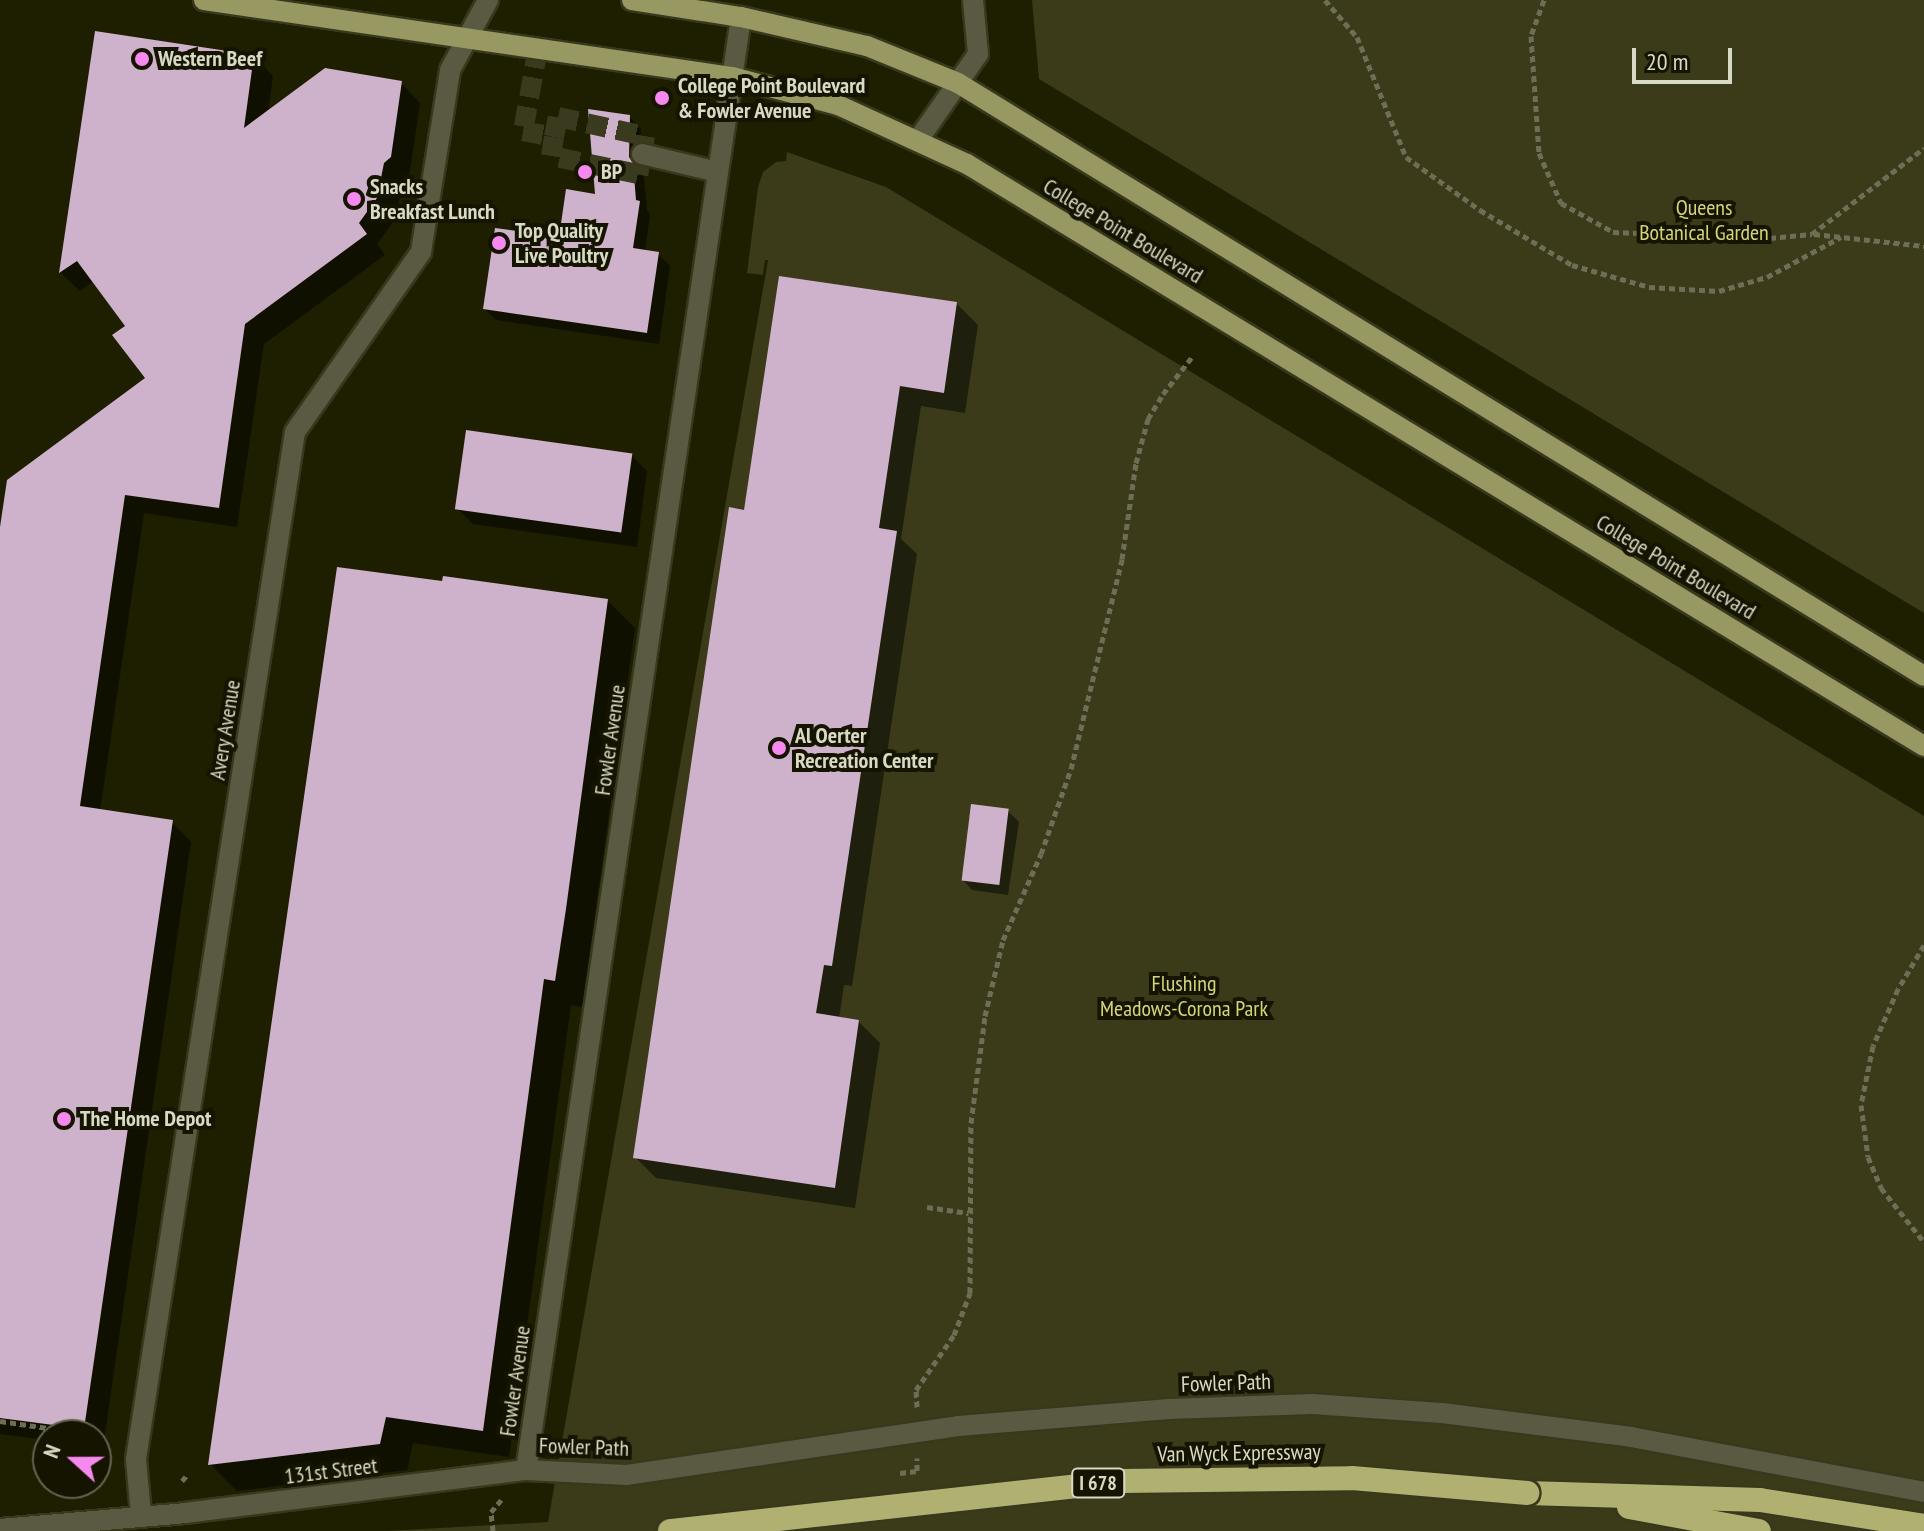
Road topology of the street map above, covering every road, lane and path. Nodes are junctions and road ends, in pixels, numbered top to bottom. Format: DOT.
graph roads {
  1 [pos="204,0"];
  2 [pos="488,0"];
  3 [pos="973,0"];
  4 [pos="1325,0"];
  5 [pos="1544,0"];
  6 [pos="644,1"];
  7 [pos="741,17"];
  8 [pos="468,38"];
  9 [pos="732,77"];
  10 [pos="958,83"];
  11 [pos="918,140"];
  12 [pos="1924,148"];
  13 [pos="642,154"];
  14 [pos="718,172"];
  15 [pos="1812,234"];
  16 [pos="1841,237"];
  17 [pos="1924,246"];
  18 [pos="1192,357"];
  19 [pos="1924,676"];
  20 [pos="1924,746"];
  21 [pos="1924,945"];
  22 [pos="927,1207"];
  23 [pos="969,1213"];
  24 [pos="1924,1242"];
  25 [pos="917,1407"];
  26 [pos="0,1421"];
  27 [pos="32,1426"];
  28 [pos="526,1470"];
  29 [pos="187,1475"];
  30 [pos="182,1481"];
  31 [pos="1924,1492"];
  32 [pos="1527,1493"];
  33 [pos="491,1512"];
  34 [pos="141,1514"];
  35 [pos="1924,1526"];
  36 [pos="0,1529"];
  37 [pos="493,1531"];
  38 [pos="670,1531"];
  39 [pos="1759,1531"];
  1 -- 8 [label="main road, College Point Boulevard"];
  2 -- 8 [label="street, Avery Avenue"];
  3 -- 10 [label="street"];
  4 -- 16 [label="path"];
  5 -- 15 [label="path"];
  6 -- 7 [label="main road, College Point Boulevard"];
  7 -- 9 [label="street, Fowler Avenue"];
  7 -- 10 [label="main road, College Point Boulevard"];
  8 -- 9 [label="main road, College Point Boulevard"];
  8 -- 34 [label="street, Avery Avenue"];
  9 -- 11 [label="main road, College Point Boulevard"];
  9 -- 14 [label="street, Fowler Avenue"];
  10 -- 11 [label="street"];
  10 -- 19 [label="main road, College Point Boulevard"];
  11 -- 20 [label="main road, College Point Boulevard"];
  12 -- 15 [label="path"];
  13 -- 14 [label="street"];
  14 -- 28 [label="street, Fowler Avenue"];
  15 -- 16 [label="path"];
  16 -- 17 [label="path"];
  18 -- 23 [label="path"];
  21 -- 24 [label="path"];
  22 -- 23 [label="path"];
  23 -- 25 [label="path"];
  26 -- 27 [label="path"];
  28 -- 31 [label="street, Fowler Path"];
  28 -- 34 [label="street, 131st Street"];
  29 -- 30 [label="path"];
  32 -- 35 [label="highway"];
  32 -- 38 [label="highway, Van Wyck Expressway / I 678, bridge"];
  32 -- 39 [label="highway, Van Wyck Expressway / I 678"];
  33 -- 37 [label="path"];
  34 -- 36 [label="street, 131st Street"];
}
